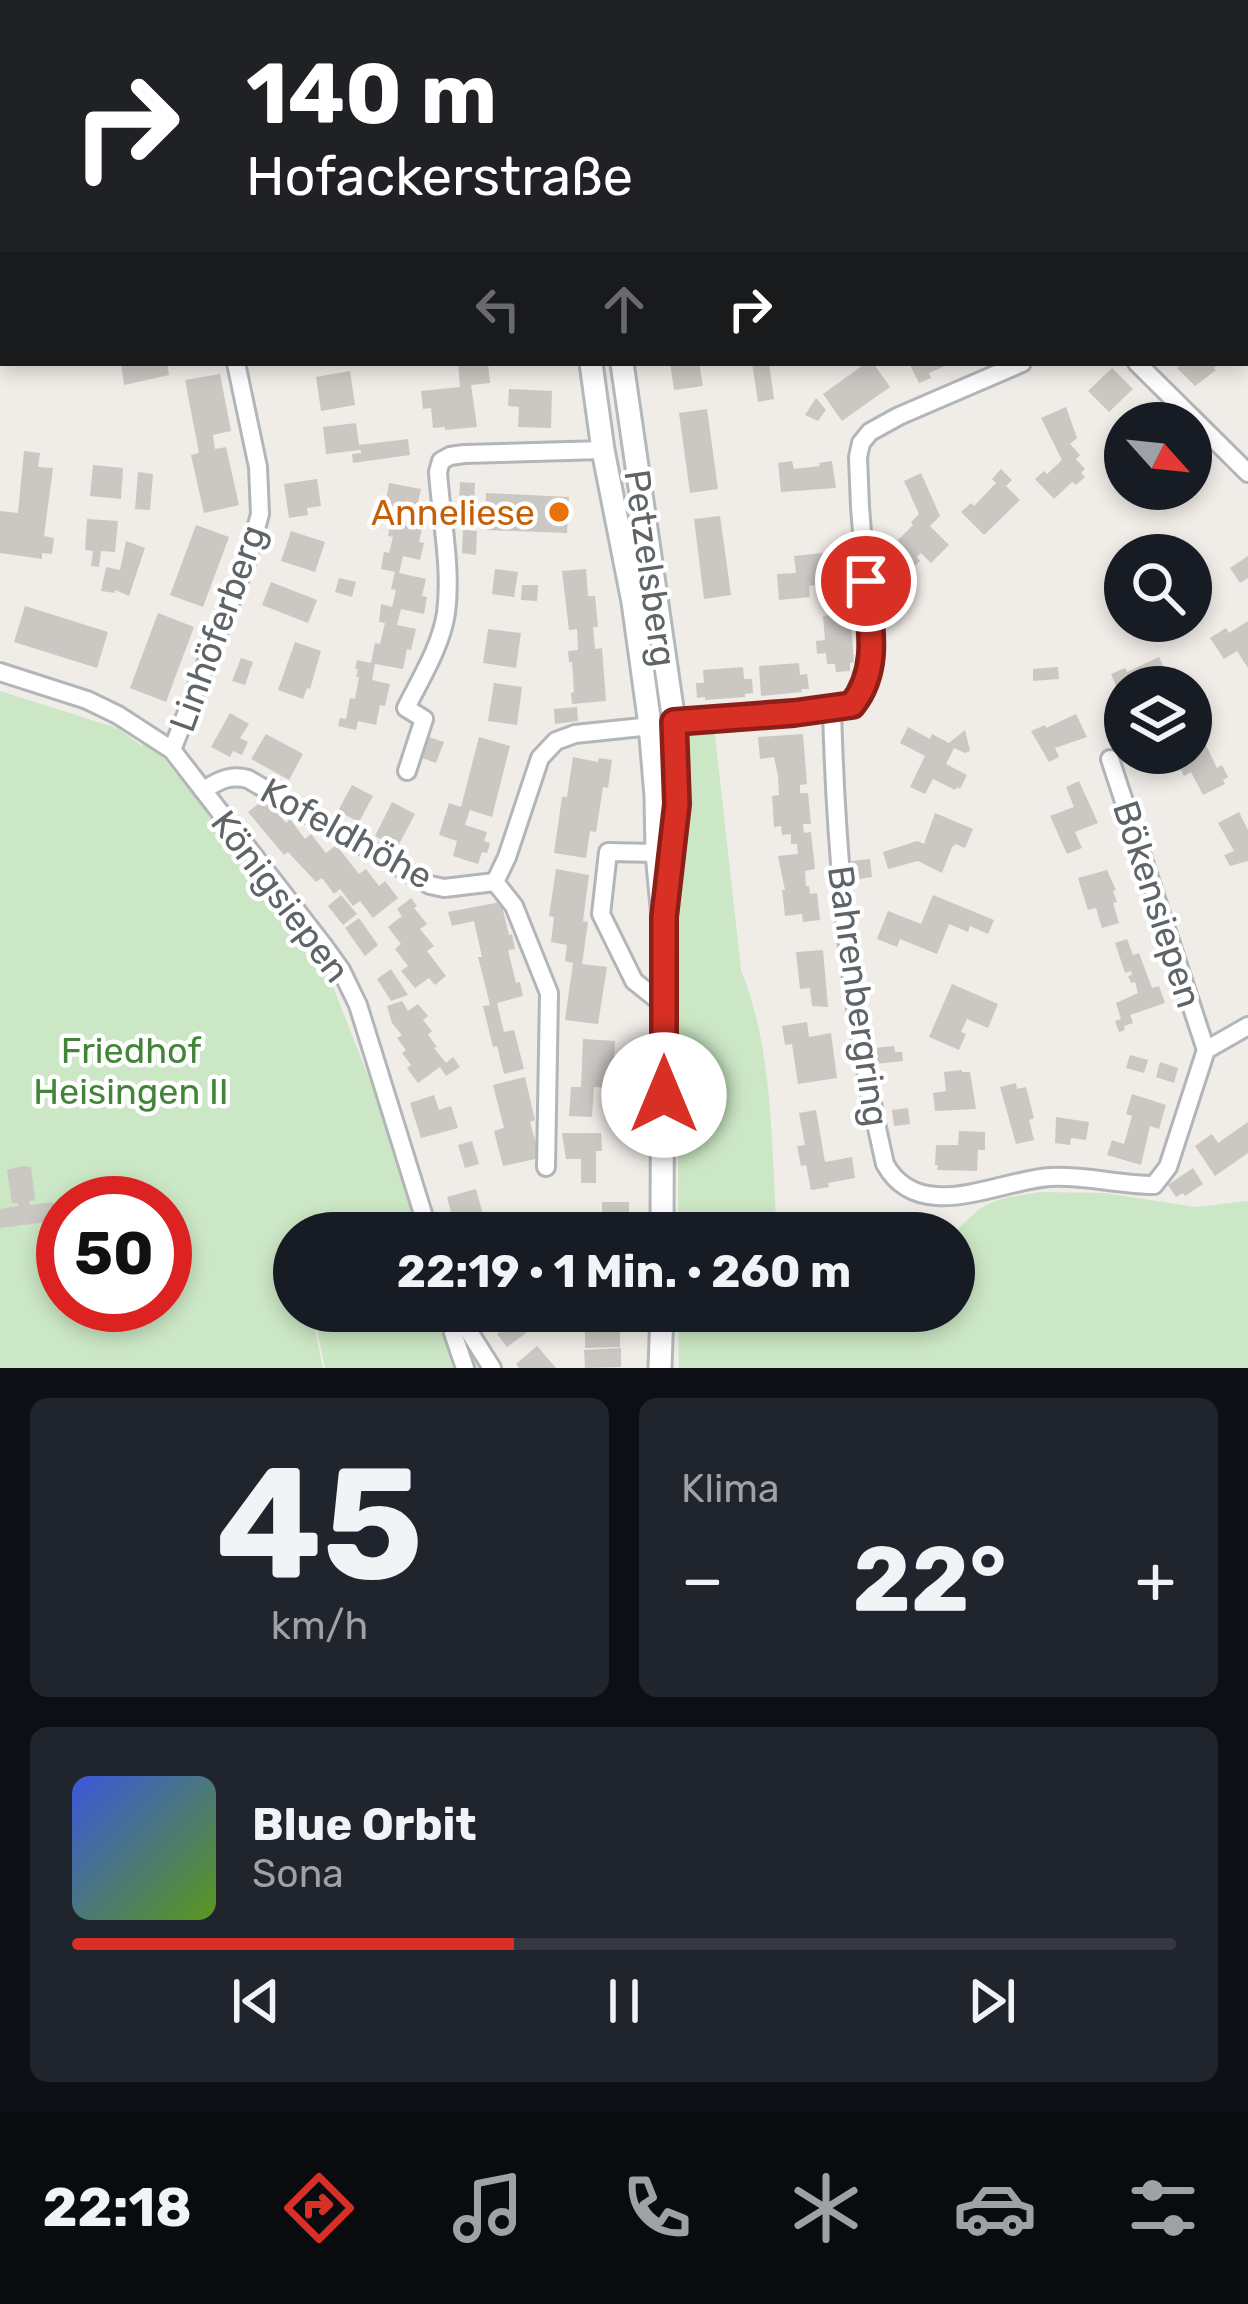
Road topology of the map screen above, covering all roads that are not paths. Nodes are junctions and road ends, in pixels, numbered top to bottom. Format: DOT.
graph roads {
  1 [pos="237,366"];
  2 [pos="591,366"];
  3 [pos="622,366"];
  4 [pos="1015,366"];
  5 [pos="1140,366"];
  6 [pos="603,450"];
  7 [pos="1248,473"];
  8 [pos="0,672"];
  9 [pos="832,709"];
  10 [pos="674,722"];
  11 [pos="650,725"];
  12 [pos="172,751"];
  13 [pos="407,771"];
  14 [pos="1115,774"];
  15 [pos="202,790"];
  16 [pos="657,854"];
  17 [pos="495,882"];
  18 [pos="664,917"];
  19 [pos="664,1005"];
  20 [pos="1248,1026"];
  21 [pos="1206,1050"];
  22 [pos="546,1167"];
  23 [pos="422,1212"];
  24 [pos="662,1212"];
  25 [pos="453,1332"];
  26 [pos="468,1332"];
  27 [pos="661,1332"];
  28 [pos="464,1368"];
  29 [pos="492,1368"];
  30 [pos="660,1368"];
  1 -- 12 [label="street, Linhöferberg"];
  2 -- 6 [label="main road, Petzelsberg"];
  3 -- 10 [label="main road, Petzelsberg"];
  4 -- 9 [label="street"];
  5 -- 7 [label="street"];
  6 -- 11 [label="main road, Petzelsberg"];
  6 -- 13 [label="street"];
  8 -- 12 [label="street, Königsiepen"];
  9 -- 10 [label="street"];
  9 -- 21 [label="street, Bahrenbergring"];
  10 -- 11 [label="street"];
  10 -- 18 [label="main road, Petzelsberg"];
  11 -- 16 [label="main road, Petzelsberg"];
  11 -- 17 [label="street"];
  12 -- 15 [label="street, Königsiepen"];
  14 -- 21 [label="street, Bökensiepen"];
  15 -- 17 [label="street, Kofeldhöhe"];
  15 -- 23 [label="street, Königsiepen"];
  16 -- 18 [label="main road, Petzelsberg"];
  16 -- 19 [label="street"];
  17 -- 22 [label="street"];
  18 -- 19 [label="main road, Petzelsberg"];
  19 -- 24 [label="main road, Petzelsberg"];
  20 -- 21 [label="street"];
  25 -- 28 [label="street"];
  26 -- 29 [label="street"];
  27 -- 30 [label="main road"];
}
